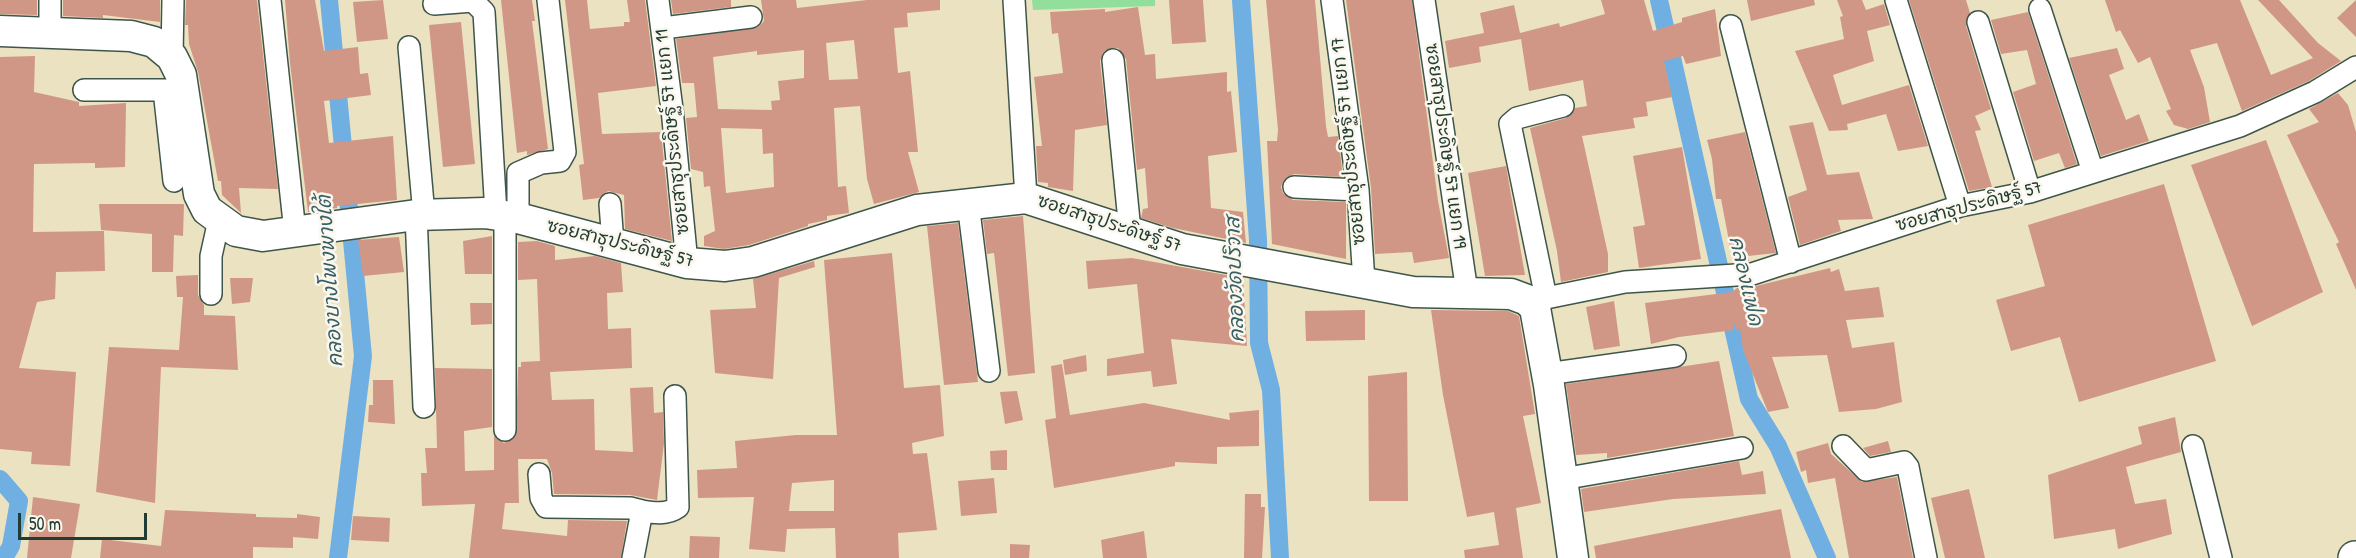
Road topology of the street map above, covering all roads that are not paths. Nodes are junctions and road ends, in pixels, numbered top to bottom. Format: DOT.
graph roads {
  1 [pos="50,0"];
  2 [pos="173,0"];
  3 [pos="270,0"];
  4 [pos="548,0"];
  5 [pos="658,0"];
  6 [pos="1014,0"];
  7 [pos="1332,0"];
  8 [pos="1424,0"];
  9 [pos="1896,0"];
  10 [pos="434,4"];
  11 [pos="2040,9"];
  12 [pos="751,17"];
  13 [pos="1978,22"];
  14 [pos="1731,26"];
  15 [pos="663,28"];
  16 [pos="0,31"];
  17 [pos="50,32"];
  18 [pos="409,47"];
  19 [pos="172,57"];
  20 [pos="1113,60"];
  21 [pos="2356,67"];
  22 [pos="84,90"];
  23 [pos="174,91"];
  24 [pos="1563,106"];
  25 [pos="2093,172"];
  26 [pos="174,181"];
  27 [pos="1294,187"];
  28 [pos="1358,190"];
  29 [pos="2030,192"];
  30 [pos="1026,198"];
  31 [pos="969,203"];
  32 [pos="610,204"];
  33 [pos="1960,206"];
  34 [pos="420,215"];
  35 [pos="506,216"];
  36 [pos="219,220"];
  37 [pos="1130,231"];
  38 [pos="295,232"];
  39 [pos="613,243"];
  40 [pos="1791,262"];
  41 [pos="687,263"];
  42 [pos="1364,282"];
  43 [pos="1467,292"];
  44 [pos="211,294"];
  45 [pos="1540,303"];
  46 [pos="1676,356"];
  47 [pos="989,371"];
  48 [pos="1547,374"];
  49 [pos="675,396"];
  50 [pos="423,407"];
  51 [pos="506,430"];
  52 [pos="1843,446"];
  53 [pos="2193,447"];
  54 [pos="1742,448"];
  55 [pos="538,474"];
  56 [pos="1562,479"];
  57 [pos="642,511"];
  58 [pos="633,558"];
  59 [pos="1573,558"];
  60 [pos="1926,558"];
  61 [pos="2221,558"];
  1 -- 17 [label="street"];
  2 -- 19 [label="street"];
  3 -- 38 [label="street"];
  4 -- 35 [label="street"];
  5 -- 15 [label="street, ซอยสาธุประดิษฐ์ 57 แยก 11"];
  6 -- 30 [label="street"];
  7 -- 28 [label="street, ซอยสาธุประดิษฐ์ 57 แยก 17"];
  8 -- 43 [label="street, ซอยสาธุประดิษฐ์ 57 แยก 19"];
  9 -- 33 [label="street"];
  10 -- 35 [label="street"];
  11 -- 25 [label="street"];
  12 -- 15 [label="street"];
  13 -- 29 [label="street"];
  14 -- 40 [label="street"];
  15 -- 41 [label="street, ซอยสาธุประดิษฐ์ 57 แยก 11"];
  16 -- 17 [label="street"];
  17 -- 19 [label="street"];
  18 -- 34 [label="street"];
  19 -- 23 [label="street, ซอยสาธุประดิษฐ์ 57"];
  20 -- 37 [label="street"];
  21 -- 25 [label="street, ซอยสาธุประดิษฐ์ 57"];
  22 -- 23 [label="street"];
  23 -- 26 [label="street"];
  23 -- 36 [label="street, ซอยสาธุประดิษฐ์ 57"];
  24 -- 45 [label="street"];
  25 -- 29 [label="street, ซอยสาธุประดิษฐ์ 57"];
  27 -- 28 [label="street"];
  28 -- 42 [label="street, ซอยสาธุประดิษฐ์ 57 แยก 17"];
  29 -- 33 [label="street, ซอยสาธุประดิษฐ์ 57"];
  30 -- 31 [label="street, ซอยสาธุประดิษฐ์ 57"];
  30 -- 37 [label="street, ซอยสาธุประดิษฐ์ 57"];
  31 -- 41 [label="street, ซอยสาธุประดิษฐ์ 57"];
  31 -- 47 [label="street"];
  32 -- 39 [label="street"];
  33 -- 40 [label="street, ซอยสาธุประดิษฐ์ 57"];
  34 -- 35 [label="street, ซอยสาธุประดิษฐ์ 57"];
  34 -- 38 [label="street, ซอยสาธุประดิษฐ์ 57"];
  34 -- 50 [label="street"];
  35 -- 39 [label="street, ซอยสาธุประดิษฐ์ 57"];
  35 -- 51 [label="street"];
  36 -- 38 [label="street, ซอยสาธุประดิษฐ์ 57"];
  36 -- 44 [label="street"];
  37 -- 42 [label="street, ซอยสาธุประดิษฐ์ 57"];
  39 -- 41 [label="street, ซอยสาธุประดิษฐ์ 57"];
  40 -- 45 [label="street, ซอยสาธุประดิษฐ์ 57"];
  42 -- 43 [label="street, ซอยสาธุประดิษฐ์ 57"];
  43 -- 45 [label="street, ซอยสาธุประดิษฐ์ 57"];
  45 -- 48 [label="street"];
  46 -- 48 [label="street"];
  48 -- 56 [label="street"];
  49 -- 57 [label="street"];
  52 -- 60 [label="street"];
  53 -- 61 [label="street"];
  54 -- 56 [label="street"];
  55 -- 57 [label="street"];
  56 -- 59 [label="street"];
  57 -- 58 [label="street"];
}
